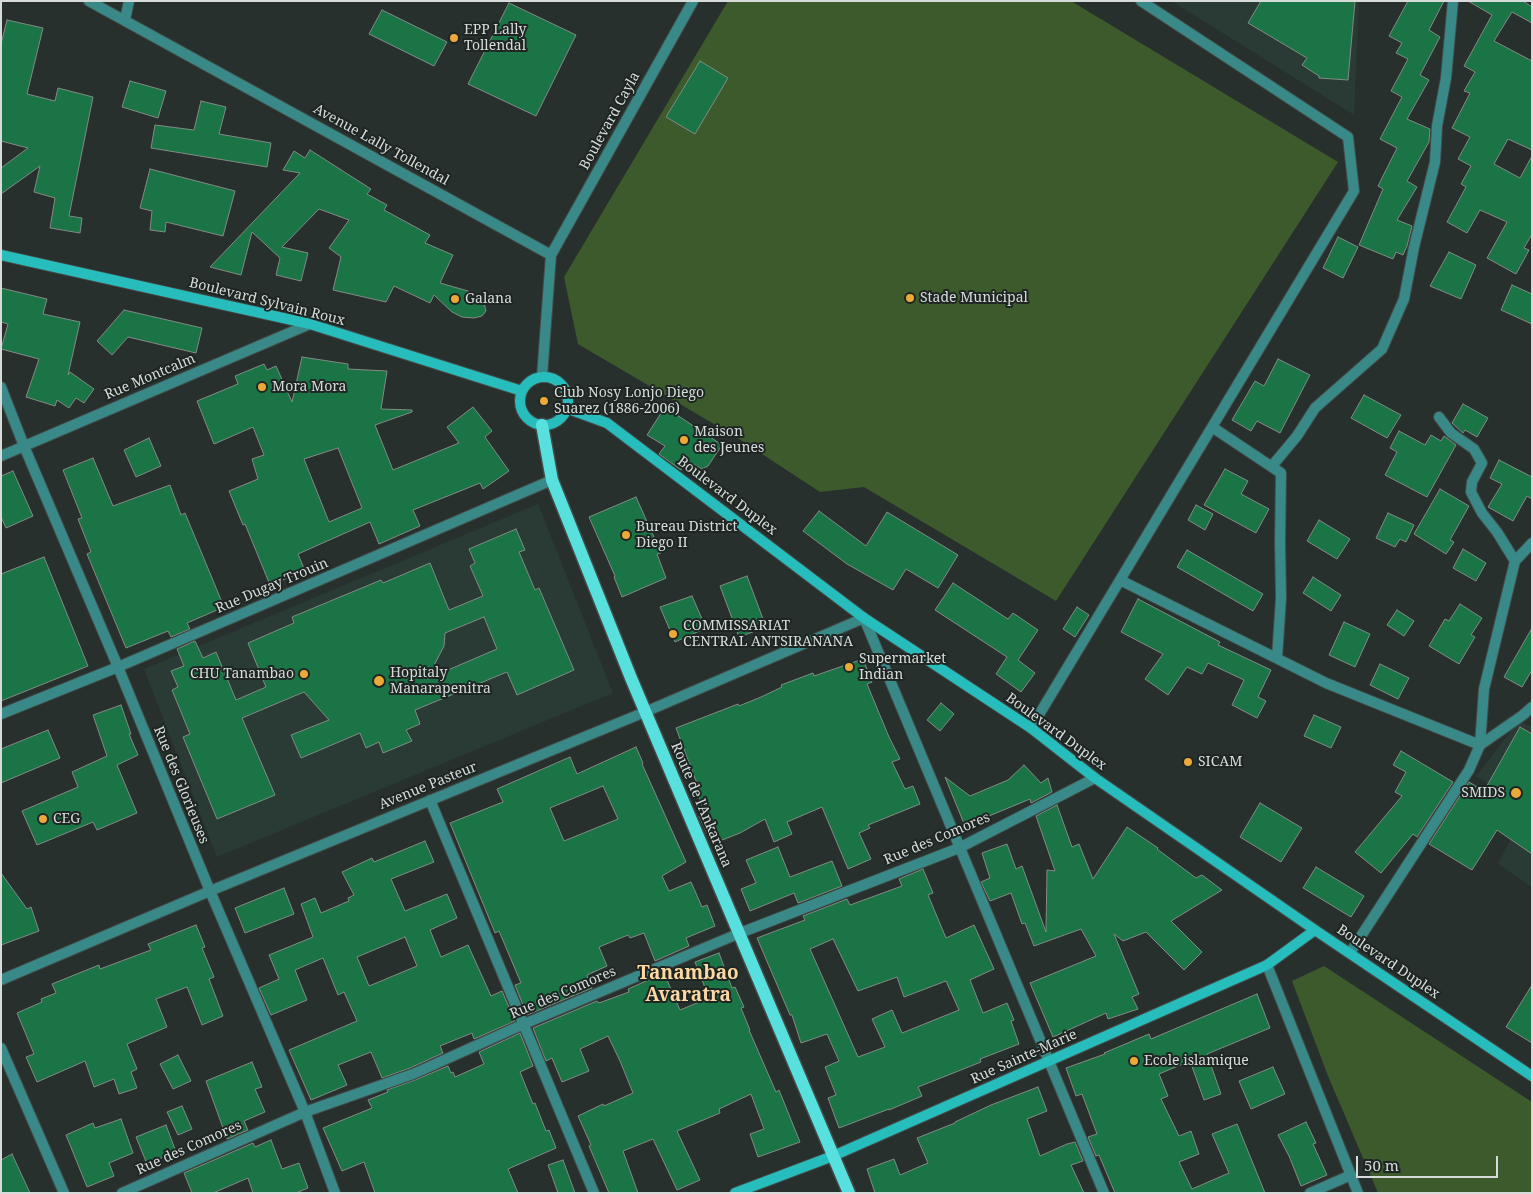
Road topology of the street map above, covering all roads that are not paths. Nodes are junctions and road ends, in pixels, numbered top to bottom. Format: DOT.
graph roads {
  1 [pos="89,1"];
  2 [pos="129,1"];
  3 [pos="693,1"];
  4 [pos="1141,1"];
  5 [pos="1453,1"];
  6 [pos="125,20"];
  7 [pos="1,255"];
  8 [pos="551,255"];
  9 [pos="310,324"];
  10 [pos="542,377"];
  11 [pos="1,387"];
  12 [pos="522,391"];
  13 [pos="566,408"];
  14 [pos="1439,417"];
  15 [pos="542,425"];
  16 [pos="1212,427"];
  17 [pos="24,446"];
  18 [pos="1,456"];
  19 [pos="1272,466"];
  20 [pos="552,480"];
  21 [pos="1532,542"];
  22 [pos="1515,561"];
  23 [pos="1120,580"];
  24 [pos="864,618"];
  25 [pos="1277,658"];
  26 [pos="118,667"];
  27 [pos="1532,707"];
  28 [pos="645,712"];
  29 [pos="1,714"];
  30 [pos="1032,728"];
  31 [pos="1480,746"];
  32 [pos="1095,778"];
  33 [pos="430,800"];
  34 [pos="959,848"];
  35 [pos="210,891"];
  36 [pos="1315,930"];
  37 [pos="740,933"];
  38 [pos="1350,953"];
  39 [pos="1267,965"];
  40 [pos="1,980"];
  41 [pos="524,1024"];
  42 [pos="1,1048"];
  43 [pos="1050,1061"];
  44 [pos="1532,1076"];
  45 [pos="305,1112"];
  46 [pos="833,1156"];
  47 [pos="1351,1175"];
  48 [pos="64,1193"];
  49 [pos="122,1193"];
  50 [pos="336,1193"];
  51 [pos="594,1193"];
  52 [pos="735,1193"];
  53 [pos="849,1193"];
  54 [pos="1104,1193"];
  55 [pos="1310,1193"];
  56 [pos="1358,1193"];
  1 -- 6 [label="street, Avenue Lally Tollendal"];
  2 -- 6 [label="street"];
  3 -- 8 [label="street, Boulevard Cayla"];
  4 -- 16 [label="street"];
  5 -- 19 [label="street"];
  6 -- 8 [label="street, Avenue Lally Tollendal"];
  7 -- 9 [label="main road, Boulevard Sylvain Roux"];
  8 -- 10 [label="street"];
  9 -- 12 [label="main road, Boulevard Sylvain Roux"];
  9 -- 17 [label="street, Rue Montcalm"];
  10 -- 12 [label="main road"];
  10 -- 13 [label="main road"];
  11 -- 17 [label="street, Rue des Glorieuses"];
  12 -- 15 [label="main road"];
  13 -- 15 [label="main road"];
  13 -- 24 [label="main road, Boulevard Duplex"];
  14 -- 22 [label="street"];
  15 -- 20 [label="main road, Route de l'Ankarana"];
  16 -- 19 [label="street"];
  16 -- 23 [label="street"];
  17 -- 18 [label="street, Rue Montcalm"];
  17 -- 26 [label="street, Rue des Glorieuses"];
  19 -- 25 [label="street"];
  20 -- 26 [label="street, Rue Dugay Trouin"];
  20 -- 28 [label="main road, Route de l'Ankarana"];
  21 -- 22 [label="street"];
  22 -- 31 [label="street"];
  23 -- 25 [label="street"];
  23 -- 30 [label="street"];
  24 -- 28 [label="street, Avenue Pasteur"];
  24 -- 30 [label="main road, Boulevard Duplex"];
  24 -- 34 [label="street"];
  25 -- 31 [label="street"];
  26 -- 29 [label="street, Rue Dugay Trouin"];
  26 -- 35 [label="street, Rue des Glorieuses"];
  27 -- 31 [label="street"];
  28 -- 33 [label="street, Avenue Pasteur"];
  28 -- 37 [label="main road, Route de l'Ankarana"];
  30 -- 32 [label="main road, Boulevard Duplex"];
  31 -- 38 [label="street"];
  32 -- 34 [label="street, Rue des Comores"];
  32 -- 36 [label="main road, Boulevard Duplex"];
  33 -- 35 [label="street, Avenue Pasteur"];
  33 -- 41 [label="street"];
  34 -- 37 [label="street, Rue des Comores"];
  34 -- 43 [label="street"];
  35 -- 40 [label="street, Avenue Pasteur"];
  35 -- 45 [label="street, Rue des Glorieuses"];
  36 -- 38 [label="main road, Boulevard Duplex"];
  36 -- 39 [label="main road, Rue Sainte-Marie"];
  37 -- 41 [label="street, Rue des Comores"];
  37 -- 46 [label="main road, Route de l'Ankarana"];
  38 -- 44 [label="main road, Boulevard Duplex"];
  39 -- 43 [label="main road, Rue Sainte-Marie"];
  39 -- 47 [label="street"];
  41 -- 45 [label="street, Rue des Comores"];
  41 -- 51 [label="street"];
  42 -- 48 [label="street"];
  43 -- 46 [label="main road, Rue Sainte-Marie"];
  43 -- 54 [label="street"];
  45 -- 49 [label="street, Rue des Comores"];
  45 -- 50 [label="street, Rue des Glorieuses"];
  46 -- 52 [label="main road, Rue Sainte-Marie"];
  46 -- 53 [label="main road, Route de l'Ankarana"];
  47 -- 55 [label="street"];
  47 -- 56 [label="street"];
}
